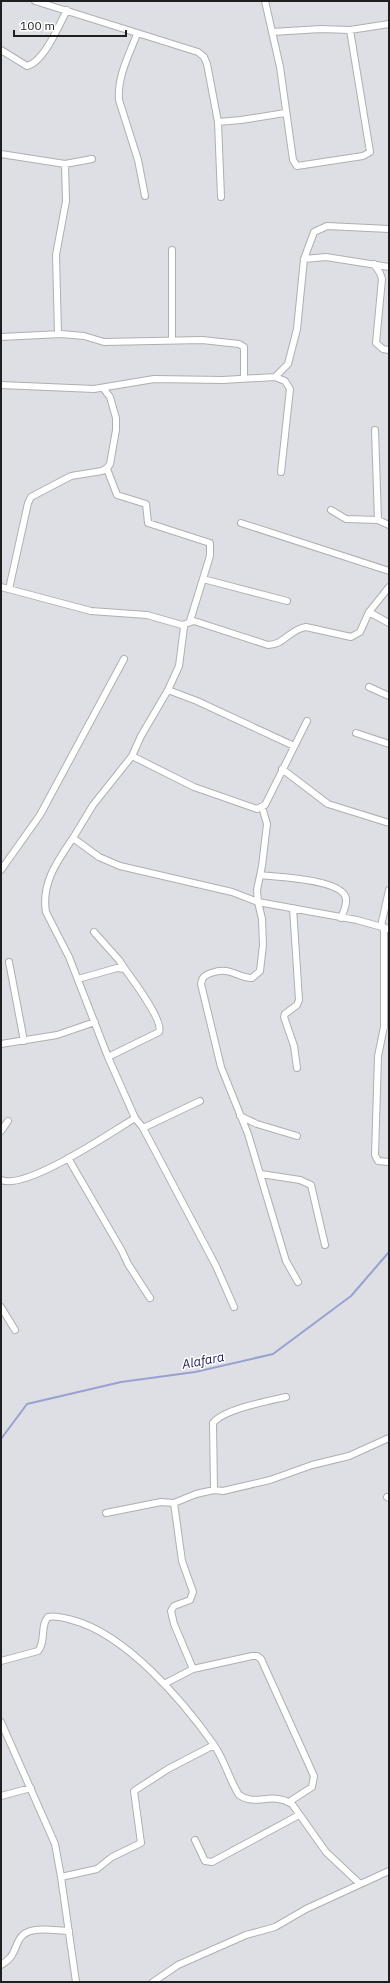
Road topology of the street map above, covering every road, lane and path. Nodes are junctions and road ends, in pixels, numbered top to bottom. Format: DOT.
graph roads {
  1 [pos="35,1"];
  2 [pos="265,1"];
  3 [pos="67,10"];
  4 [pos="389,24"];
  5 [pos="350,30"];
  6 [pos="272,32"];
  7 [pos="137,34"];
  8 [pos="1,50"];
  9 [pos="285,113"];
  10 [pos="218,122"];
  11 [pos="1,154"];
  12 [pos="92,159"];
  13 [pos="65,164"];
  14 [pos="144,196"];
  15 [pos="221,197"];
  16 [pos="389,229"];
  17 [pos="172,250"];
  18 [pos="304,259"];
  19 [pos="374,264"];
  20 [pos="389,267"];
  21 [pos="58,334"];
  22 [pos="1,337"];
  23 [pos="172,340"];
  24 [pos="389,350"];
  25 [pos="274,377"];
  26 [pos="244,378"];
  27 [pos="1,385"];
  28 [pos="103,388"];
  29 [pos="375,430"];
  30 [pos="107,469"];
  31 [pos="281,472"];
  32 [pos="331,510"];
  33 [pos="378,520"];
  34 [pos="241,523"];
  35 [pos="389,525"];
  36 [pos="389,571"];
  37 [pos="203,579"];
  38 [pos="1,587"];
  39 [pos="389,588"];
  40 [pos="9,589"];
  41 [pos="287,601"];
  42 [pos="369,612"];
  43 [pos="190,621"];
  44 [pos="389,623"];
  45 [pos="182,625"];
  46 [pos="124,659"];
  47 [pos="369,687"];
  48 [pos="168,690"];
  49 [pos="389,696"];
  50 [pos="307,721"];
  51 [pos="356,733"];
  52 [pos="389,744"];
  53 [pos="294,746"];
  54 [pos="132,756"];
  55 [pos="282,769"];
  56 [pos="262,807"];
  57 [pos="389,823"];
  58 [pos="73,838"];
  59 [pos="1,870"];
  60 [pos="260,875"];
  61 [pos="389,890"];
  62 [pos="258,902"];
  63 [pos="293,908"];
  64 [pos="342,918"];
  65 [pos="385,928"];
  66 [pos="94,932"];
  67 [pos="9,962"];
  68 [pos="125,969"];
  69 [pos="78,979"];
  70 [pos="95,1022"];
  71 [pos="24,1041"];
  72 [pos="1,1044"];
  73 [pos="108,1057"];
  74 [pos="297,1068"];
  75 [pos="200,1101"];
  76 [pos="240,1116"];
  77 [pos="136,1118"];
  78 [pos="8,1121"];
  79 [pos="143,1128"];
  80 [pos="1,1131"];
  81 [pos="297,1136"];
  82 [pos="68,1158"];
  83 [pos="389,1162"];
  84 [pos="261,1174"];
  85 [pos="1,1180"];
  86 [pos="325,1245"];
  87 [pos="298,1282"];
  88 [pos="150,1298"];
  89 [pos="1,1307"];
  90 [pos="234,1307"];
  91 [pos="15,1330"];
  92 [pos="286,1397"];
  93 [pos="389,1438"];
  94 [pos="214,1490"];
  95 [pos="174,1503"];
  96 [pos="106,1513"];
  97 [pos="1,1660"];
  98 [pos="193,1669"];
  99 [pos="164,1684"];
  100 [pos="1,1722"];
  101 [pos="214,1746"];
  102 [pos="31,1788"];
  103 [pos="1,1796"];
  104 [pos="289,1802"];
  105 [pos="299,1815"];
  106 [pos="195,1840"];
  107 [pos="389,1871"];
  108 [pos="61,1877"];
  109 [pos="360,1884"];
  110 [pos="69,1931"];
  111 [pos="1,1965"];
  112 [pos="76,1982"];
  113 [pos="153,1982"];
  1 -- 3 [label="street"];
  2 -- 6 [label="street"];
  3 -- 7 [label="street"];
  3 -- 8 [label="street"];
  4 -- 5 [label="street"];
  5 -- 6 [label="street"];
  5 -- 9 [label="street"];
  6 -- 9 [label="street"];
  7 -- 10 [label="street"];
  7 -- 14 [label="street"];
  9 -- 10 [label="street"];
  10 -- 15 [label="street"];
  11 -- 13 [label="street"];
  12 -- 13 [label="street"];
  13 -- 21 [label="street"];
  16 -- 18 [label="street"];
  17 -- 23 [label="street"];
  18 -- 19 [label="street"];
  18 -- 25 [label="street"];
  19 -- 20 [label="street"];
  19 -- 24 [label="street"];
  21 -- 22 [label="street"];
  21 -- 23 [label="street"];
  23 -- 26 [label="street"];
  25 -- 26 [label="street"];
  25 -- 31 [label="street"];
  26 -- 28 [label="street"];
  27 -- 28 [label="street"];
  28 -- 30 [label="street"];
  29 -- 33 [label="street"];
  30 -- 37 [label="street"];
  30 -- 40 [label="street"];
  32 -- 33 [label="street"];
  33 -- 35 [label="street"];
  34 -- 36 [label="street"];
  37 -- 41 [label="street"];
  37 -- 43 [label="street"];
  38 -- 40 [label="street"];
  39 -- 42 [label="street"];
  40 -- 45 [label="street"];
  42 -- 43 [label="street"];
  42 -- 44 [label="street"];
  43 -- 45 [label="street"];
  45 -- 48 [label="street"];
  46 -- 59 [label="street"];
  47 -- 49 [label="street"];
  48 -- 53 [label="street"];
  48 -- 54 [label="street"];
  50 -- 53 [label="street"];
  51 -- 52 [label="street"];
  53 -- 55 [label="street"];
  54 -- 56 [label="street"];
  54 -- 58 [label="street"];
  55 -- 56 [label="street"];
  55 -- 57 [label="street"];
  56 -- 60 [label="street"];
  58 -- 62 [label="street"];
  58 -- 69 [label="street"];
  60 -- 62 [label="street"];
  60 -- 64 [label="street"];
  61 -- 65 [label="street"];
  62 -- 63 [label="street"];
  62 -- 76 [label="street"];
  63 -- 64 [label="street"];
  63 -- 74 [label="street"];
  64 -- 65 [label="street"];
  65 -- 83 [label="street"];
  66 -- 68 [label="street"];
  67 -- 71 [label="street"];
  68 -- 69 [label="street"];
  68 -- 73 [label="street"];
  69 -- 70 [label="street"];
  70 -- 71 [label="street"];
  70 -- 73 [label="street"];
  71 -- 72 [label="street"];
  73 -- 77 [label="street"];
  75 -- 79 [label="street"];
  76 -- 81 [label="street"];
  76 -- 84 [label="street"];
  77 -- 79 [label="street"];
  77 -- 82 [label="street"];
  78 -- 80 [label="street"];
  79 -- 90 [label="street"];
  82 -- 85 [label="street"];
  82 -- 88 [label="street"];
  84 -- 86 [label="street"];
  84 -- 87 [label="street"];
  89 -- 91 [label="street"];
  92 -- 94 [label="street"];
  93 -- 94 [label="street"];
  94 -- 95 [label="street"];
  95 -- 96 [label="street"];
  95 -- 98 [label="street"];
  97 -- 99 [label="street"];
  98 -- 99 [label="street"];
  98 -- 104 [label="street"];
  99 -- 101 [label="street"];
  100 -- 102 [label="street"];
  101 -- 104 [label="street"];
  101 -- 108 [label="street"];
  102 -- 103 [label="street"];
  102 -- 108 [label="street"];
  104 -- 105 [label="street"];
  105 -- 106 [label="street"];
  105 -- 109 [label="street"];
  107 -- 109 [label="street"];
  108 -- 110 [label="street"];
  109 -- 113 [label="street"];
  110 -- 111 [label="street"];
  110 -- 112 [label="street"];
}
